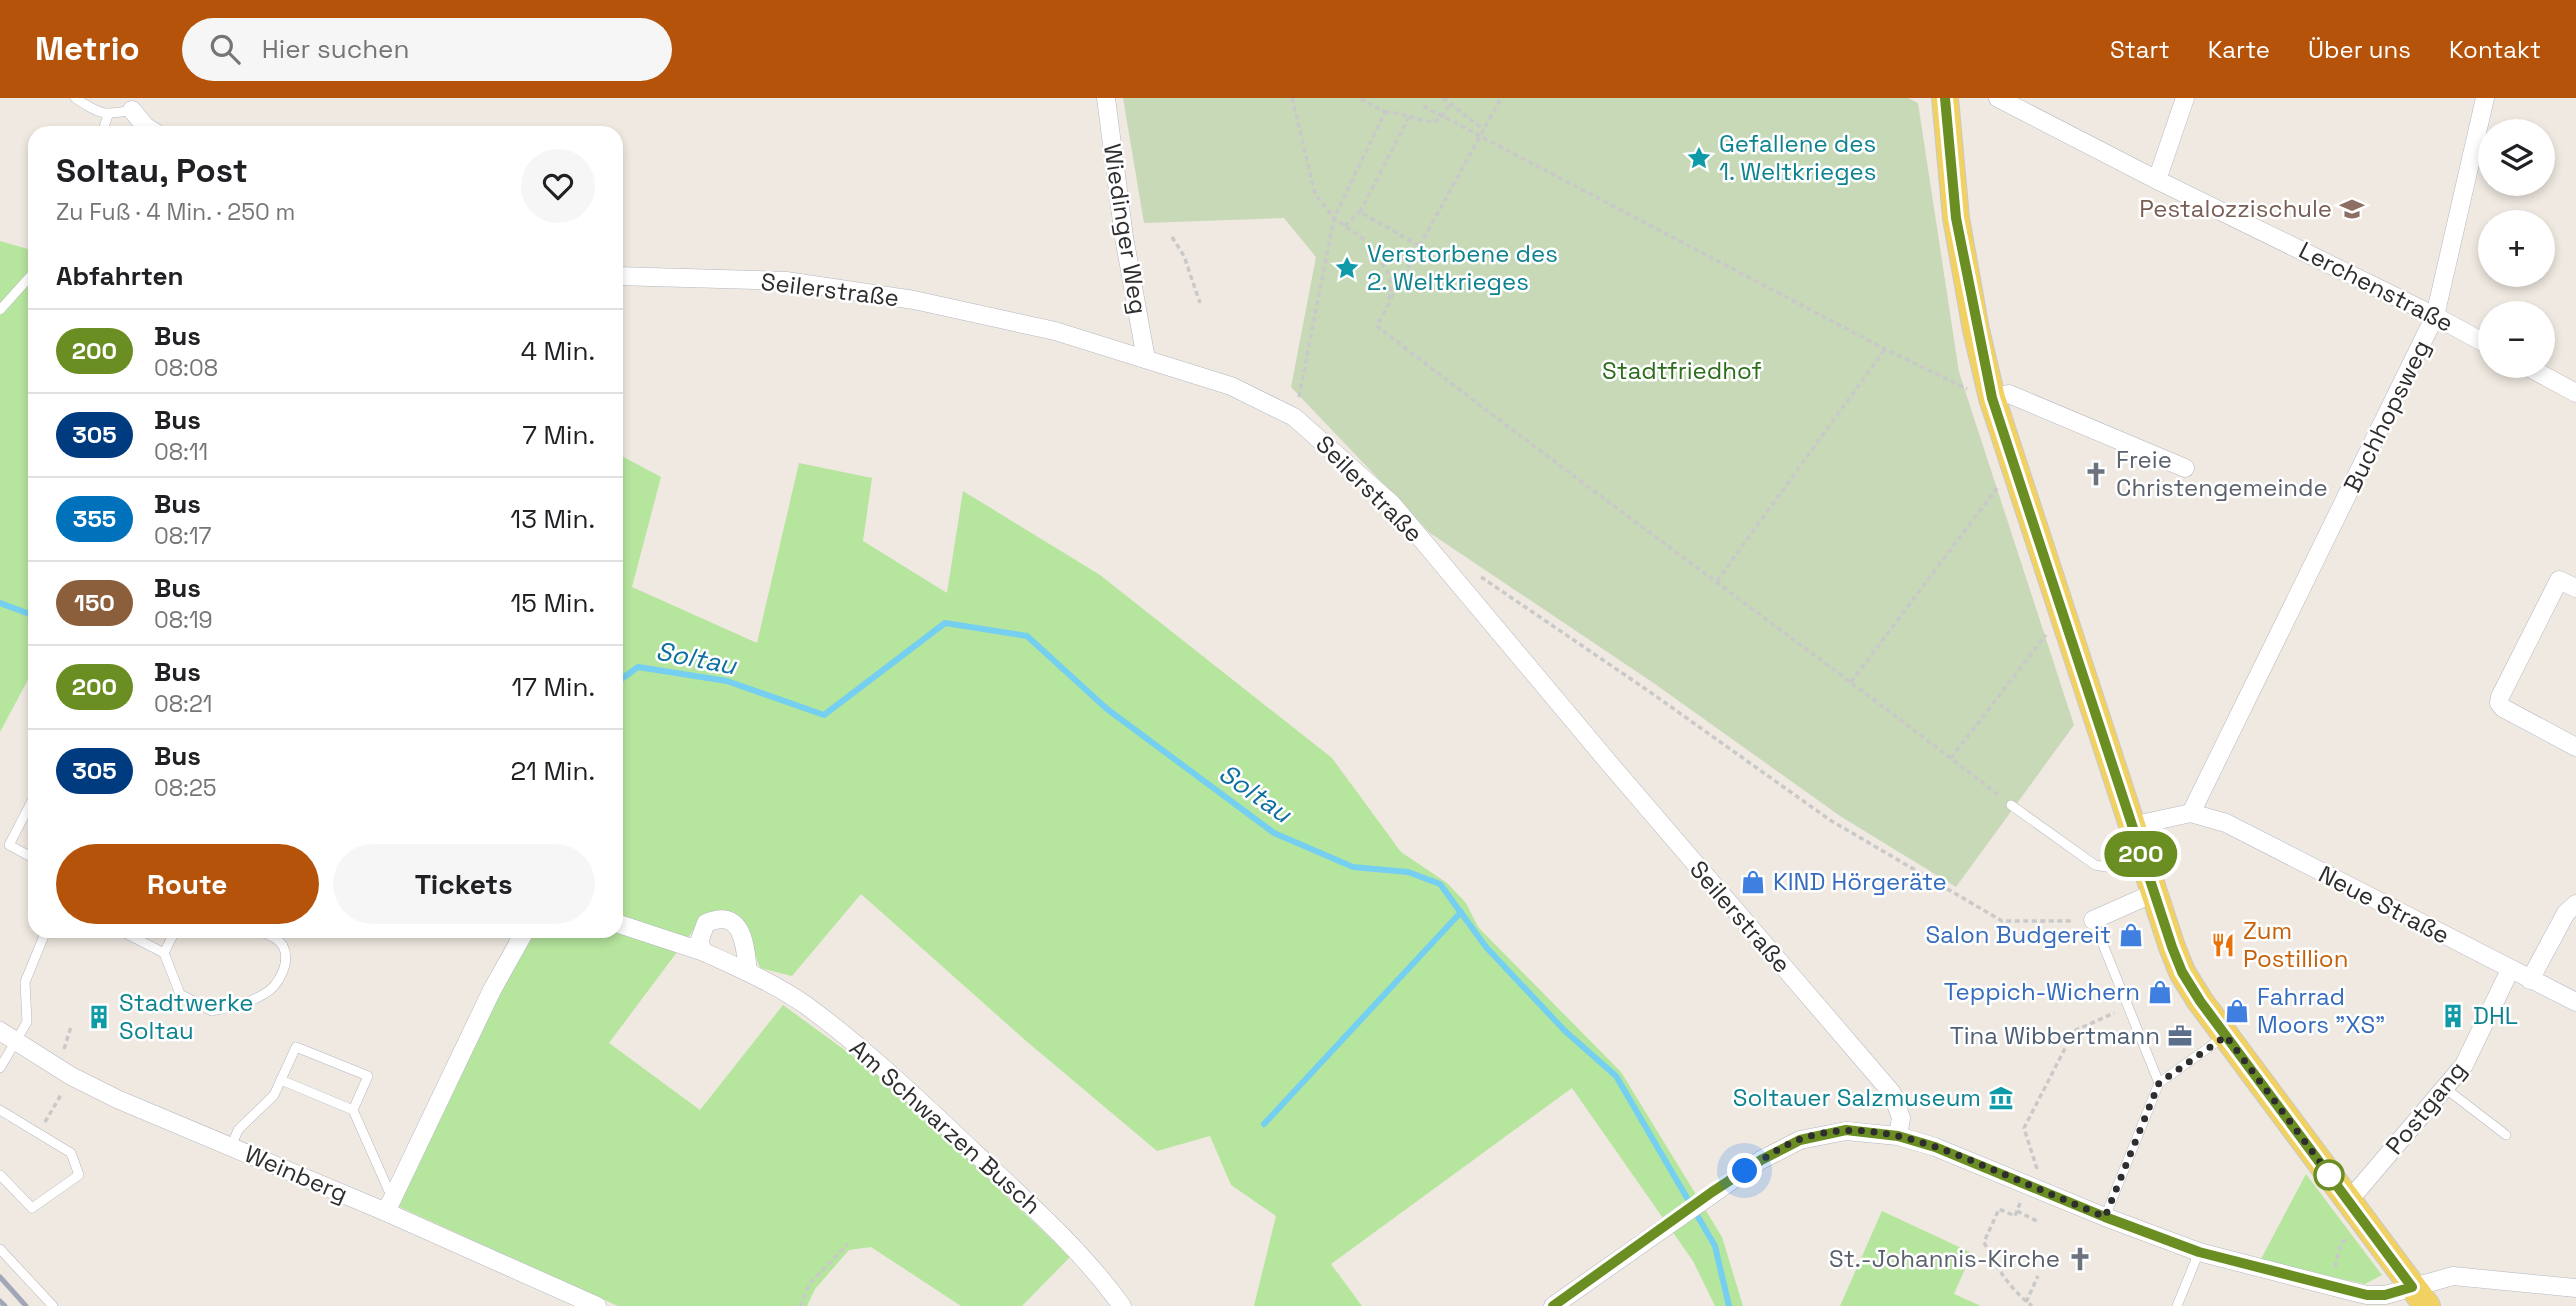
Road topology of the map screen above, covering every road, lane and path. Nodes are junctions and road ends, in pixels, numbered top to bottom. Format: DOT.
graph roads {
  1 [pos="75,98"];
  2 [pos="1106,98"];
  3 [pos="1292,98"];
  4 [pos="1359,98"];
  5 [pos="1376,98"];
  6 [pos="1443,98"];
  7 [pos="1501,98"];
  8 [pos="1945,98"];
  9 [pos="1998,98"];
  10 [pos="2185,98"];
  11 [pos="2485,98"];
  12 [pos="1450,103"];
  13 [pos="1372,105"];
  14 [pos="1423,106"];
  15 [pos="132,110"];
  16 [pos="1385,112"];
  17 [pos="108,115"];
  18 [pos="1409,117"];
  19 [pos="1442,117"];
  20 [pos="104,126"];
  21 [pos="145,126"];
  22 [pos="1484,130"];
  23 [pos="1480,137"];
  24 [pos="2157,180"];
  25 [pos="1360,212"];
  26 [pos="1334,218"];
  27 [pos="1345,226"];
  28 [pos="1172,237"];
  29 [pos="1420,246"];
  30 [pos="623,276"];
  31 [pos="28,279"];
  32 [pos="1200,303"];
  33 [pos="1389,303"];
  34 [pos="0,310"];
  35 [pos="2435,316"];
  36 [pos="2478,339"];
  37 [pos="1885,349"];
  38 [pos="1146,359"];
  39 [pos="2548,378"];
  40 [pos="2576,393"];
  41 [pos="1992,398"];
  42 [pos="1294,417"];
  43 [pos="2185,468"];
  44 [pos="1993,493"];
  45 [pos="1478,575"];
  46 [pos="1717,581"];
  47 [pos="2576,588"];
  48 [pos="2043,639"];
  49 [pos="1851,682"];
  50 [pos="2576,747"];
  51 [pos="1951,758"];
  52 [pos="2011,805"];
  53 [pos="28,808"];
  54 [pos="2191,813"];
  55 [pos="2132,826"];
  56 [pos="28,855"];
  57 [pos="2150,881"];
  58 [pos="2576,904"];
  59 [pos="2093,920"];
  60 [pos="623,925"];
  61 [pos="43,938"];
  62 [pos="135,938"];
  63 [pos="172,938"];
  64 [pos="275,938"];
  65 [pos="521,938"];
  66 [pos="704,952"];
  67 [pos="164,953"];
  68 [pos="2510,970"];
  69 [pos="748,971"];
  70 [pos="2530,980"];
  71 [pos="2576,1002"];
  72 [pos="2129,1006"];
  73 [pos="0,1031"];
  74 [pos="2226,1036"];
  75 [pos="16,1041"];
  76 [pos="0,1068"];
  77 [pos="281,1080"];
  78 [pos="2159,1083"];
  79 [pos="2445,1088"];
  80 [pos="64,1090"];
  81 [pos="54,1106"];
  82 [pos="0,1110"];
  83 [pos="354,1110"];
  84 [pos="2506,1135"];
  85 [pos="1898,1136"];
  86 [pos="231,1147"];
  87 [pos="0,1175"];
  88 [pos="2043,1191"];
  89 [pos="2009,1197"];
  90 [pos="2347,1199"];
  91 [pos="389,1205"];
  92 [pos="2017,1211"];
  93 [pos="2105,1217"];
  94 [pos="2037,1221"];
  95 [pos="2353,1234"];
  96 [pos="848,1244"];
  97 [pos="0,1249"];
  98 [pos="2199,1252"];
  99 [pos="2333,1274"];
  100 [pos="2038,1276"];
  101 [pos="2576,1287"];
  102 [pos="2419,1296"];
  103 [pos="2026,1302"];
  104 [pos="52,1306"];
  105 [pos="597,1306"];
  106 [pos="800,1306"];
  107 [pos="1122,1306"];
  108 [pos="1553,1306"];
  109 [pos="2032,1306"];
  110 [pos="2177,1306"];
  1 -- 17 [label="lane"];
  2 -- 38 [label="street, Wiedinger Weg"];
  3 -- 26 [label="path"];
  4 -- 13 [label="path"];
  5 -- 13 [label="path"];
  6 -- 12 [label="path"];
  7 -- 22 [label="path"];
  8 -- 41 [label="main road"];
  9 -- 24 [label="street, Lerchenstraße"];
  10 -- 24 [label="street"];
  11 -- 35 [label="street, Buchhopsweg"];
  12 -- 19 [label="path"];
  12 -- 22 [label="path"];
  13 -- 16 [label="path"];
  14 -- 19 [label="path"];
  15 -- 17 [label="lane"];
  15 -- 21 [label="street"];
  16 -- 18 [label="path"];
  16 -- 26 [label="path"];
  17 -- 20 [label="lane"];
  18 -- 19 [label="path"];
  18 -- 25 [label="path"];
  19 -- 23 [label="path"];
  22 -- 23 [label="path"];
  23 -- 29 [label="path"];
  23 -- 37 [label="path"];
  24 -- 35 [label="street, Lerchenstraße"];
  25 -- 27 [label="path"];
  25 -- 29 [label="path"];
  26 -- 27 [label="path"];
  26 -- 42 [label="path"];
  27 -- 33 [label="path"];
  28 -- 32 [label="path"];
  29 -- 33 [label="path"];
  30 -- 38 [label="street, Seilerstraße"];
  31 -- 34 [label="lane"];
  33 -- 46 [label="path"];
  35 -- 36 [label="street, Lerchenstraße"];
  35 -- 54 [label="street, Buchhopsweg"];
  37 -- 41 [label="path"];
  37 -- 46 [label="path"];
  38 -- 42 [label="street, Seilerstraße"];
  39 -- 40 [label="street"];
  41 -- 43 [label="street"];
  41 -- 55 [label="main road"];
  42 -- 85 [label="street, Seilerstraße"];
  44 -- 49 [label="path"];
  45 -- 59 [label="path"];
  46 -- 49 [label="path"];
  47 -- 50 [label="street"];
  48 -- 51 [label="path"];
  49 -- 51 [label="path"];
  51 -- 52 [label="path"];
  52 -- 57 [label="lane"];
  53 -- 56 [label="lane"];
  54 -- 55 [label="street"];
  54 -- 68 [label="street, Neue Straße"];
  55 -- 57 [label="main road"];
  57 -- 59 [label="street"];
  57 -- 74 [label="main road"];
  58 -- 70 [label="street"];
  59 -- 72 [label="lane"];
  60 -- 66 [label="street, Am Schwarzen Busch"];
  61 -- 75 [label="lane"];
  62 -- 67 [label="lane"];
  63 -- 67 [label="lane"];
  64 -- 67 [label="lane"];
  65 -- 91 [label="street"];
  66 -- 69 [label="street, Am Schwarzen Busch"];
  66 -- 69 [label="street"];
  68 -- 70 [label="street, Neue Straße"];
  68 -- 79 [label="street, Postgang"];
  69 -- 107 [label="street, Am Schwarzen Busch"];
  70 -- 71 [label="street, Neue Straße"];
  72 -- 78 [label="lane"];
  72 -- 88 [label="path"];
  73 -- 75 [label="street, Weinberg"];
  74 -- 78 [label="lane"];
  74 -- 90 [label="main road"];
  75 -- 76 [label="lane"];
  75 -- 86 [label="street, Weinberg"];
  77 -- 83 [label="lane"];
  77 -- 83 [label="lane"];
  77 -- 86 [label="lane"];
  78 -- 93 [label="lane"];
  79 -- 84 [label="lane"];
  79 -- 90 [label="street, Postgang"];
  80 -- 81 [label="path"];
  82 -- 87 [label="lane"];
  83 -- 91 [label="lane"];
  85 -- 88 [label="street"];
  85 -- 108 [label="street"];
  86 -- 91 [label="street, Weinberg"];
  88 -- 93 [label="street"];
  89 -- 92 [label="path"];
  90 -- 102 [label="main road"];
  91 -- 105 [label="street, Weinberg"];
  92 -- 94 [label="path"];
  92 -- 103 [label="path"];
  93 -- 98 [label="street"];
  95 -- 99 [label="path"];
  96 -- 106 [label="path"];
  97 -- 104 [label="lane"];
  98 -- 102 [label="street"];
  98 -- 110 [label="lane"];
  100 -- 103 [label="path"];
  101 -- 102 [label="street"];
  103 -- 109 [label="path"];
}
